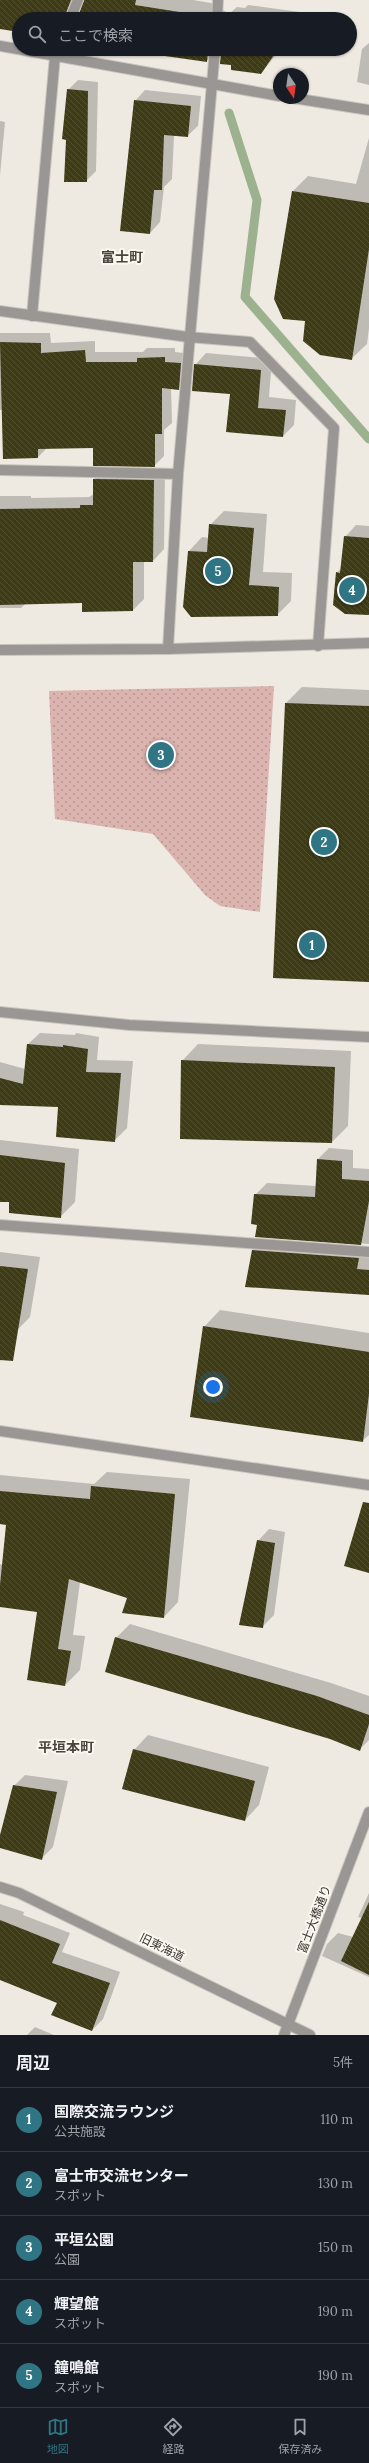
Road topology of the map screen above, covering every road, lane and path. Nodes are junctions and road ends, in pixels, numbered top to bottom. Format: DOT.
graph roads {
  1 [pos="78,0"];
  2 [pos="218,0"];
  3 [pos="73,12"];
  4 [pos="217,12"];
  5 [pos="0,46"];
  6 [pos="12,47"];
  7 [pos="57,56"];
  8 [pos="71,56"];
  9 [pos="215,56"];
  10 [pos="213,86"];
  11 [pos="273,95"];
  12 [pos="309,101"];
  13 [pos="369,110"];
  14 [pos="0,311"];
  15 [pos="32,316"];
  16 [pos="188,337"];
  17 [pos="0,470"];
  18 [pos="178,474"];
  19 [pos="369,643"];
  20 [pos="318,646"];
  21 [pos="168,649"];
  22 [pos="0,650"];
  23 [pos="0,1012"];
  24 [pos="369,1037"];
  25 [pos="0,1225"];
  26 [pos="369,1252"];
  27 [pos="0,1431"];
  28 [pos="369,1485"];
  29 [pos="369,1812"];
  30 [pos="0,1887"];
  31 [pos="289,2023"];
  32 [pos="284,2035"];
  33 [pos="310,2035"];
  1 -- 3 [label="street"];
  2 -- 4 [label="street"];
  5 -- 6 [label="street"];
  7 -- 15 [label="street"];
  8 -- 10 [label="street"];
  9 -- 10 [label="street"];
  10 -- 11 [label="street"];
  10 -- 16 [label="street"];
  12 -- 13 [label="street"];
  14 -- 15 [label="street"];
  15 -- 16 [label="street"];
  16 -- 18 [label="street"];
  16 -- 20 [label="street"];
  17 -- 18 [label="street"];
  18 -- 21 [label="street"];
  19 -- 20 [label="street"];
  20 -- 21 [label="street"];
  21 -- 22 [label="street"];
  23 -- 24 [label="street"];
  25 -- 26 [label="street"];
  27 -- 28 [label="street"];
  29 -- 31 [label="street, 富士大橋通り"];
  30 -- 31 [label="street, 旧東海道"];
  31 -- 32 [label="street, 富士大橋通り"];
  31 -- 33 [label="street, 旧東海道"];
}
